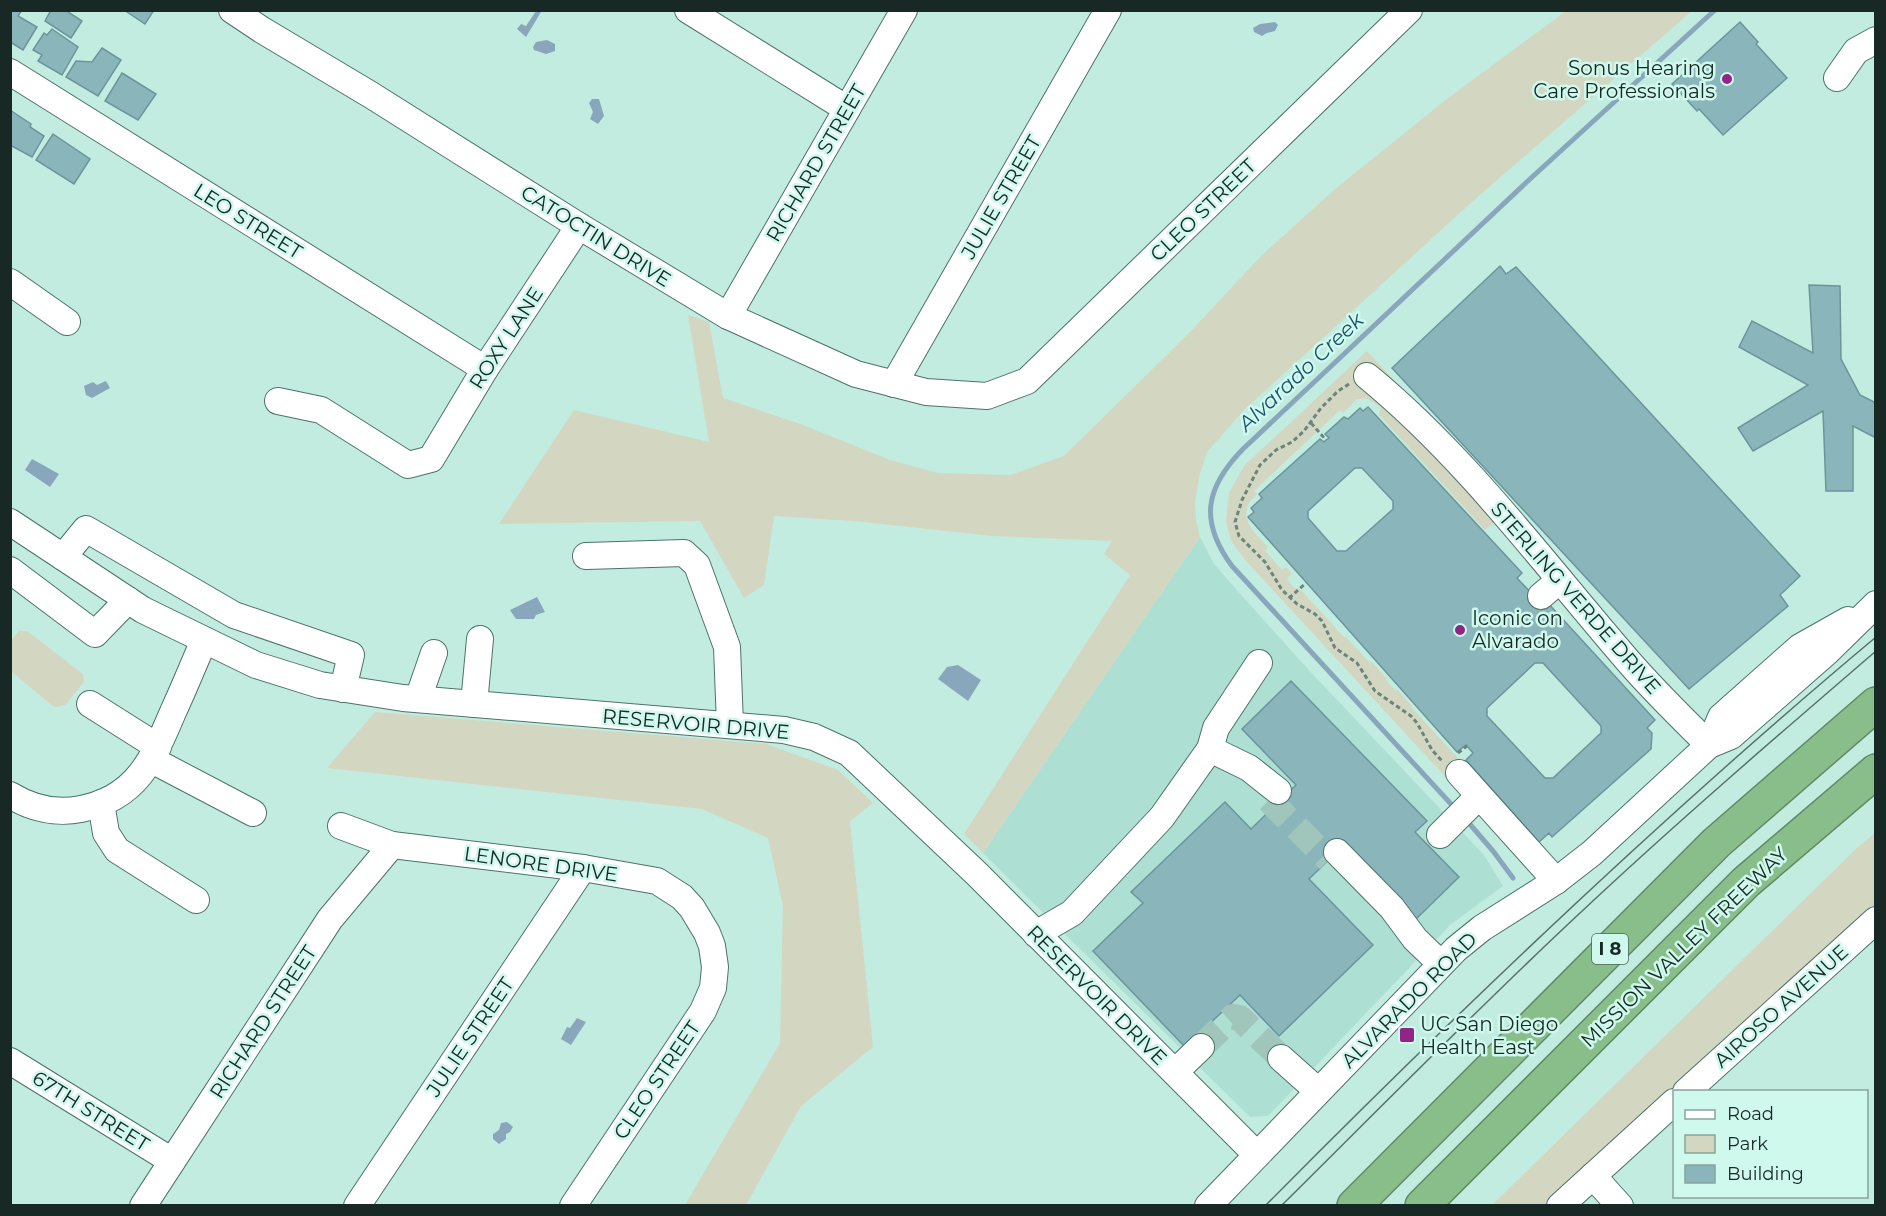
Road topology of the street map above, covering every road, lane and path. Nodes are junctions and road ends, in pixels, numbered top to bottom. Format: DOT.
graph roads {
  1 [pos="232,10"];
  2 [pos="688,10"];
  3 [pos="904,10"];
  4 [pos="1108,10"];
  5 [pos="1409,10"];
  6 [pos="268,20"];
  7 [pos="1875,40"];
  8 [pos="10,72"];
  9 [pos="1837,78"];
  10 [pos="847,109"];
  11 [pos="579,226"];
  12 [pos="10,282"];
  13 [pos="728,316"];
  14 [pos="67,322"];
  15 [pos="485,369"];
  16 [pos="1367,376"];
  17 [pos="894,384"];
  18 [pos="987,396"];
  19 [pos="279,401"];
  20 [pos="1311,423"];
  21 [pos="1326,440"];
  22 [pos="10,522"];
  23 [pos="586,556"];
  24 [pos="63,557"];
  25 [pos="10,570"];
  26 [pos="1306,583"];
  27 [pos="1289,598"];
  28 [pos="128,600"];
  29 [pos="480,639"];
  30 [pos="204,640"];
  31 [pos="434,653"];
  32 [pos="1259,663"];
  33 [pos="343,689"];
  34 [pos="418,699"];
  35 [pos="90,704"];
  36 [pos="474,704"];
  37 [pos="1875,704"];
  38 [pos="730,725"];
  39 [pos="1709,745"];
  40 [pos="1208,752"];
  41 [pos="155,753"];
  42 [pos="1875,771"];
  43 [pos="1459,773"];
  44 [pos="10,795"];
  45 [pos="1274,796"];
  46 [pos="1479,796"];
  47 [pos="101,803"];
  48 [pos="253,813"];
  49 [pos="341,826"];
  50 [pos="1440,835"];
  51 [pos="392,844"];
  52 [pos="1333,856"];
  53 [pos="583,868"];
  54 [pos="1556,881"];
  55 [pos="196,900"];
  56 [pos="1875,920"];
  57 [pos="1036,933"];
  58 [pos="712,946"];
  59 [pos="1441,964"];
  60 [pos="1201,1047"];
  61 [pos="1281,1058"];
  62 [pos="10,1061"];
  63 [pos="1175,1072"];
  64 [pos="1688,1090"];
  65 [pos="1318,1091"];
  66 [pos="1673,1103"];
  67 [pos="1257,1155"];
  68 [pos="172,1161"];
  69 [pos="1593,1176"];
  70 [pos="143,1206"];
  71 [pos="357,1206"];
  72 [pos="573,1206"];
  73 [pos="1208,1206"];
  74 [pos="1354,1206"];
  75 [pos="1422,1206"];
  76 [pos="1560,1206"];
  77 [pos="1620,1206"];
  1 -- 6 [label="street, CATOCTIN DRIVE"];
  2 -- 10 [label="street"];
  3 -- 10 [label="street, RICHARD STREET"];
  4 -- 17 [label="street, JULIE STREET"];
  5 -- 18 [label="street, CLEO STREET"];
  6 -- 11 [label="street, CATOCTIN DRIVE"];
  7 -- 9 [label="street"];
  8 -- 15 [label="street, LEO STREET"];
  10 -- 13 [label="street, RICHARD STREET"];
  11 -- 13 [label="street, CATOCTIN DRIVE"];
  11 -- 15 [label="street, ROXY LANE"];
  12 -- 14 [label="street"];
  13 -- 17 [label="street, CATOCTIN DRIVE"];
  15 -- 19 [label="street, ROXY LANE"];
  16 -- 20 [label="path"];
  16 -- 39 [label="street, STERLING VERDE DRIVE"];
  17 -- 18 [label="street, CATOCTIN DRIVE"];
  20 -- 21 [label="path"];
  20 -- 27 [label="path"];
  22 -- 24 [label="street, RESERVOIR DRIVE"];
  23 -- 38 [label="street"];
  24 -- 28 [label="street, RESERVOIR DRIVE"];
  24 -- 33 [label="street"];
  25 -- 28 [label="street"];
  26 -- 27 [label="path"];
  27 -- 43 [label="path"];
  28 -- 30 [label="street, RESERVOIR DRIVE"];
  29 -- 36 [label="street"];
  30 -- 33 [label="street, RESERVOIR DRIVE"];
  30 -- 41 [label="street"];
  31 -- 34 [label="street"];
  32 -- 40 [label="street"];
  33 -- 34 [label="street, RESERVOIR DRIVE"];
  34 -- 36 [label="street, RESERVOIR DRIVE"];
  35 -- 41 [label="street"];
  36 -- 38 [label="street, RESERVOIR DRIVE"];
  37 -- 74 [label="highway, I 8"];
  38 -- 57 [label="street, RESERVOIR DRIVE"];
  39 -- 39 [label="street, ALVARADO ROAD"];
  39 -- 54 [label="street, ALVARADO ROAD"];
  40 -- 45 [label="street"];
  40 -- 57 [label="street"];
  41 -- 47 [label="street"];
  41 -- 48 [label="street"];
  42 -- 75 [label="highway, MISSION VALLEY FREEWAY / I 8"];
  43 -- 46 [label="street"];
  44 -- 47 [label="street"];
  46 -- 50 [label="street"];
  46 -- 54 [label="street"];
  47 -- 55 [label="street"];
  49 -- 51 [label="street, LENORE DRIVE"];
  51 -- 53 [label="street, LENORE DRIVE"];
  51 -- 68 [label="street, RICHARD STREET"];
  52 -- 59 [label="street"];
  53 -- 58 [label="street, LENORE DRIVE"];
  53 -- 71 [label="street, JULIE STREET"];
  54 -- 59 [label="street, ALVARADO ROAD"];
  56 -- 64 [label="street, AIROSO AVENUE"];
  57 -- 63 [label="street, RESERVOIR DRIVE"];
  58 -- 72 [label="street, CLEO STREET"];
  59 -- 65 [label="street, ALVARADO ROAD"];
  60 -- 63 [label="street"];
  61 -- 65 [label="street"];
  62 -- 68 [label="street, 67TH STREET"];
  63 -- 67 [label="street, RESERVOIR DRIVE"];
  65 -- 67 [label="street, ALVARADO ROAD"];
  66 -- 69 [label="street"];
  67 -- 73 [label="street, ALVARADO ROAD"];
  68 -- 70 [label="street, RICHARD STREET"];
  69 -- 76 [label="street"];
  69 -- 77 [label="street"];
}
